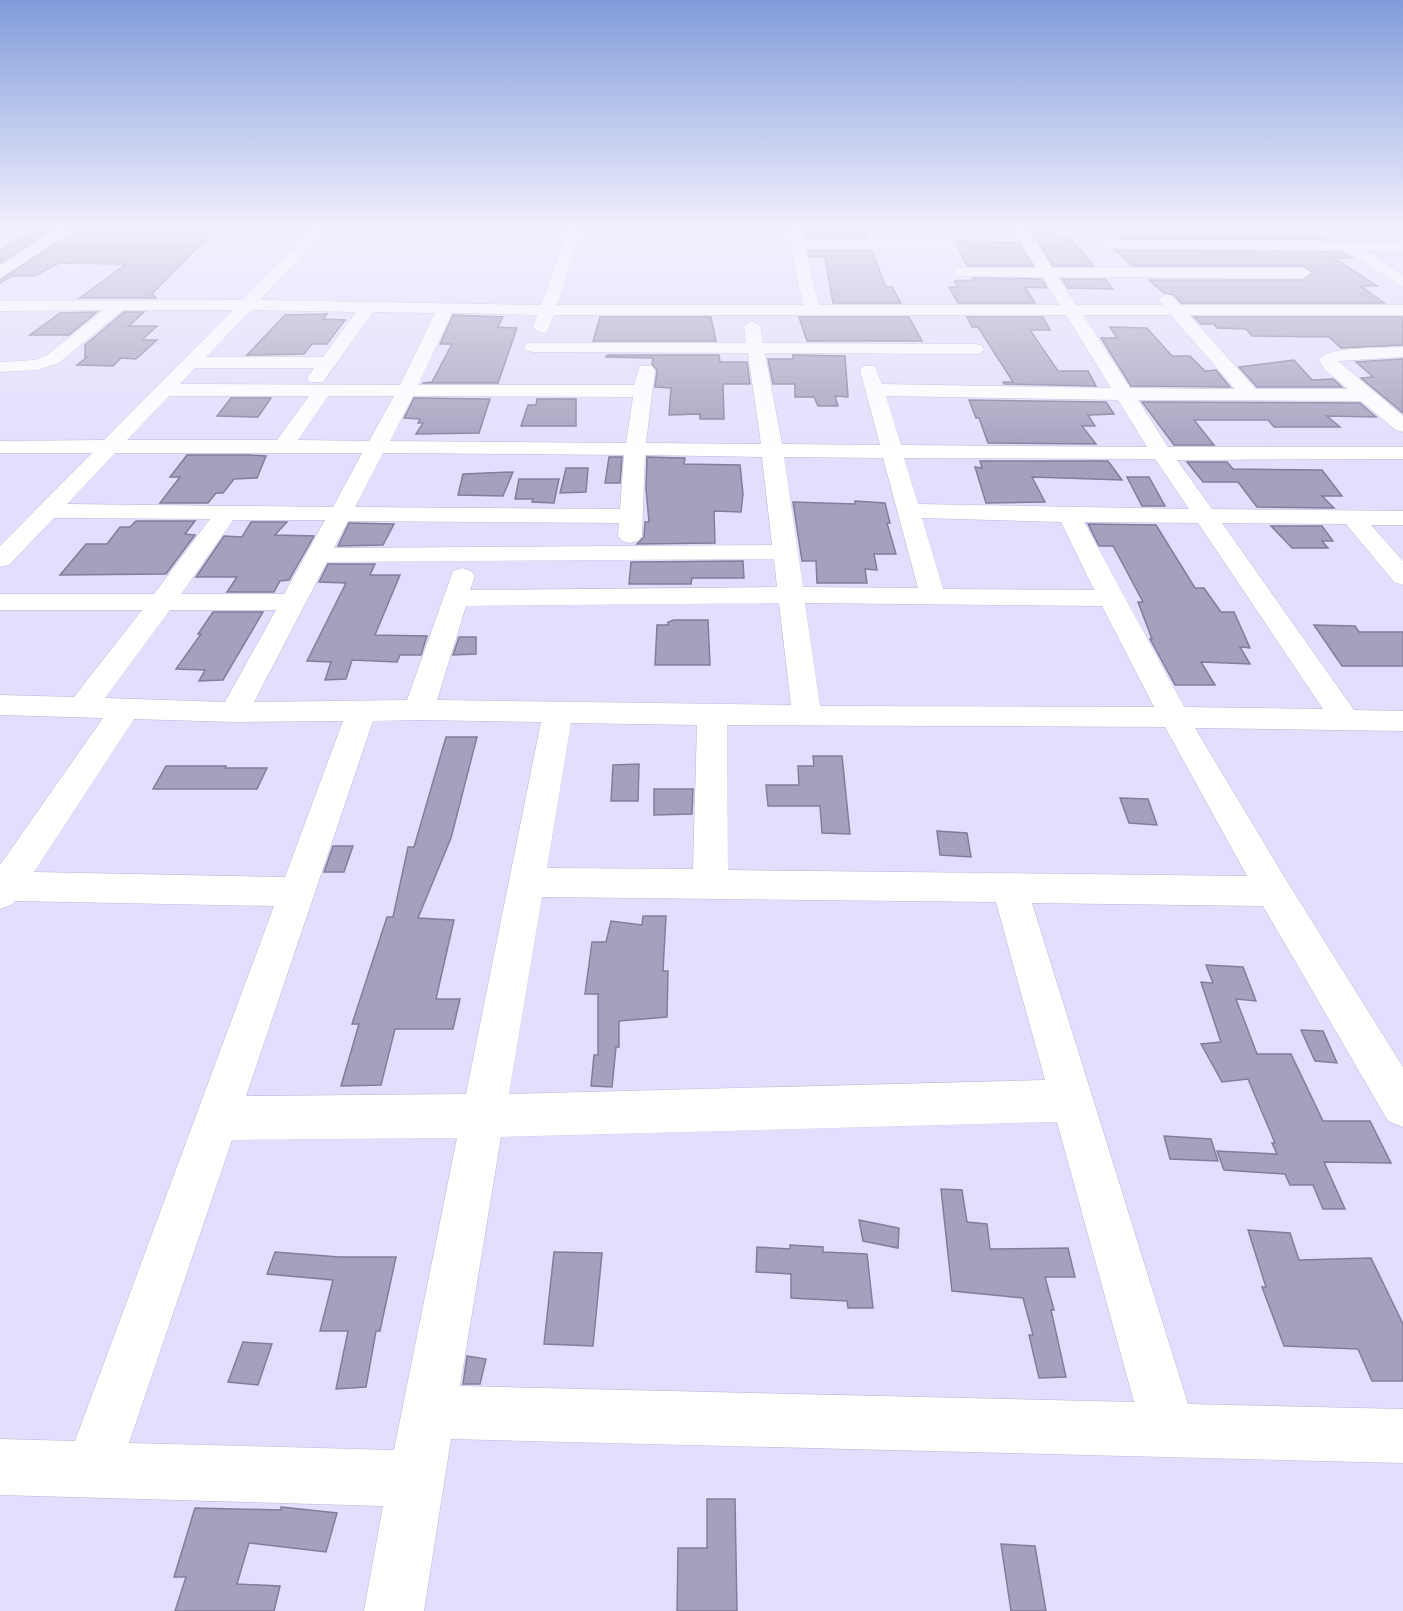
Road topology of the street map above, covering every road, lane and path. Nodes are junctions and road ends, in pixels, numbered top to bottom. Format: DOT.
graph roads {
  1 [pos="98,305"];
  2 [pos="120,305"];
  3 [pos="246,305"];
  4 [pos="257,305"];
  5 [pos="548,305"];
  6 [pos="811,305"];
  7 [pos="977,305"];
  8 [pos="1071,305"];
  9 [pos="1171,305"];
  10 [pos="1246,305"];
  11 [pos="1346,305"];
  12 [pos="0,306"];
  13 [pos="368,307"];
  14 [pos="446,308"];
  15 [pos="547,309"];
  16 [pos="750,309"];
  17 [pos="955,309"];
  18 [pos="979,309"];
  19 [pos="1073,309"];
  20 [pos="812,310"];
  21 [pos="1176,310"];
  22 [pos="1252,310"];
  23 [pos="1352,310"];
  24 [pos="1371,310"];
  25 [pos="1403,310"];
  26 [pos="1395,327"];
  27 [pos="649,347"];
  28 [pos="756,348"];
  29 [pos="863,348"];
  30 [pos="975,349"];
  31 [pos="1403,352"];
  32 [pos="529,358"];
  33 [pos="328,362"];
  34 [pos="189,363"];
  35 [pos="0,367"];
  36 [pos="990,378"];
  37 [pos="164,390"];
  38 [pos="315,390"];
  39 [pos="875,390"];
  40 [pos="406,391"];
  41 [pos="517,391"];
  42 [pos="644,391"];
  43 [pos="1125,394"];
  44 [pos="1251,395"];
  45 [pos="1364,395"];
  46 [pos="1403,426"];
  47 [pos="108,446"];
  48 [pos="0,447"];
  49 [pos="283,447"];
  50 [pos="375,448"];
  51 [pos="635,449"];
  52 [pos="772,449"];
  53 [pos="893,451"];
  54 [pos="1403,453"];
  55 [pos="1162,455"];
  56 [pos="910,511"];
  57 [pos="46,512"];
  58 [pos="227,512"];
  59 [pos="341,512"];
  60 [pos="1069,515"];
  61 [pos="631,516"];
  62 [pos="1205,517"];
  63 [pos="1353,517"];
  64 [pos="1403,518"];
  65 [pos="785,552"];
  66 [pos="628,553"];
  67 [pos="469,554"];
  68 [pos="318,555"];
  69 [pos="0,560"];
  70 [pos="1403,577"];
  71 [pos="791,595"];
  72 [pos="933,597"];
  73 [pos="455,598"];
  74 [pos="1109,598"];
  75 [pos="0,602"];
  76 [pos="162,602"];
  77 [pos="293,602"];
  78 [pos="0,705"];
  79 [pos="81,709"];
  80 [pos="124,709"];
  81 [pos="362,710"];
  82 [pos="419,710"];
  83 [pos="234,712"];
  84 [pos="558,712"];
  85 [pos="712,714"];
  86 [pos="807,716"];
  87 [pos="1175,717"];
  88 [pos="1345,719"];
  89 [pos="1403,722"];
  90 [pos="527,882"];
  91 [pos="710,884"];
  92 [pos="1010,888"];
  93 [pos="2,889"];
  94 [pos="1275,891"];
  95 [pos="297,892"];
  96 [pos="1400,1096"];
  97 [pos="1072,1100"];
  98 [pos="483,1116"];
  99 [pos="217,1118"];
  100 [pos="429,1412"];
  101 [pos="1169,1430"];
  102 [pos="1403,1436"];
  103 [pos="0,1467"];
  104 [pos="92,1470"];
  105 [pos="416,1479"];
  106 [pos="394,1611"];
  1 -- 12 [label="street"];
  2 -- 35 [label="street"];
  3 -- 34 [label="street"];
  4 -- 13 [label="street"];
  5 -- 15 [label="street"];
  6 -- 20 [label="street"];
  7 -- 18 [label="street"];
  8 -- 19 [label="street"];
  9 -- 21 [label="street"];
  10 -- 22 [label="street"];
  11 -- 23 [label="street"];
  13 -- 14 [label="street"];
  13 -- 33 [label="street"];
  14 -- 15 [label="street"];
  14 -- 40 [label="street"];
  15 -- 16 [label="street"];
  15 -- 32 [label="street"];
  16 -- 20 [label="street"];
  16 -- 28 [label="street"];
  17 -- 18 [label="street"];
  17 -- 20 [label="street"];
  17 -- 30 [label="street"];
  18 -- 19 [label="street"];
  19 -- 21 [label="street"];
  19 -- 43 [label="street"];
  21 -- 22 [label="street"];
  21 -- 44 [label="street"];
  22 -- 23 [label="street"];
  23 -- 24 [label="street"];
  24 -- 25 [label="street"];
  24 -- 26 [label="street"];
  27 -- 28 [label="street"];
  27 -- 32 [label="street"];
  27 -- 42 [label="street"];
  28 -- 29 [label="street"];
  28 -- 52 [label="street"];
  29 -- 30 [label="street"];
  29 -- 39 [label="street"];
  30 -- 36 [label="street"];
  31 -- 45 [label="street"];
  32 -- 41 [label="street"];
  33 -- 34 [label="street"];
  33 -- 38 [label="street"];
  34 -- 37 [label="street"];
  36 -- 39 [label="street"];
  36 -- 43 [label="street"];
  37 -- 38 [label="street"];
  37 -- 47 [label="street"];
  38 -- 40 [label="street"];
  38 -- 49 [label="street"];
  39 -- 53 [label="street"];
  40 -- 41 [label="street"];
  40 -- 50 [label="street"];
  41 -- 42 [label="street"];
  42 -- 51 [label="street"];
  43 -- 44 [label="street"];
  43 -- 55 [label="street"];
  44 -- 45 [label="street"];
  45 -- 46 [label="street"];
  47 -- 48 [label="street"];
  47 -- 49 [label="street"];
  47 -- 57 [label="street"];
  49 -- 50 [label="street"];
  50 -- 51 [label="street"];
  50 -- 59 [label="street"];
  51 -- 52 [label="street"];
  51 -- 61 [label="street"];
  52 -- 53 [label="street"];
  52 -- 65 [label="street"];
  53 -- 55 [label="street"];
  53 -- 56 [label="street"];
  54 -- 55 [label="street"];
  55 -- 62 [label="street"];
  56 -- 60 [label="street"];
  56 -- 72 [label="street"];
  57 -- 58 [label="street"];
  57 -- 69 [label="street"];
  58 -- 59 [label="street"];
  58 -- 76 [label="street"];
  59 -- 61 [label="street"];
  59 -- 68 [label="street"];
  60 -- 62 [label="street"];
  60 -- 74 [label="street"];
  61 -- 66 [label="street"];
  62 -- 63 [label="street"];
  62 -- 88 [label="street"];
  63 -- 64 [label="street"];
  63 -- 70 [label="street"];
  65 -- 66 [label="street"];
  65 -- 71 [label="street"];
  66 -- 67 [label="street"];
  67 -- 68 [label="street"];
  67 -- 73 [label="street"];
  68 -- 77 [label="street"];
  71 -- 72 [label="street"];
  71 -- 73 [label="street"];
  71 -- 86 [label="street"];
  72 -- 74 [label="street"];
  73 -- 82 [label="street"];
  74 -- 87 [label="street"];
  75 -- 76 [label="street"];
  76 -- 77 [label="street"];
  76 -- 79 [label="street"];
  77 -- 83 [label="street"];
  78 -- 79 [label="street"];
  79 -- 80 [label="street"];
  80 -- 83 [label="street"];
  80 -- 93 [label="street"];
  81 -- 82 [label="street"];
  81 -- 83 [label="street"];
  81 -- 95 [label="street"];
  82 -- 84 [label="street"];
  84 -- 85 [label="street"];
  84 -- 90 [label="street"];
  85 -- 86 [label="street"];
  85 -- 91 [label="street"];
  86 -- 87 [label="street"];
  87 -- 88 [label="street"];
  87 -- 94 [label="street"];
  88 -- 89 [label="street"];
  90 -- 91 [label="street"];
  90 -- 98 [label="street"];
  91 -- 92 [label="street"];
  92 -- 94 [label="street"];
  92 -- 97 [label="street"];
  93 -- 95 [label="street"];
  94 -- 96 [label="street"];
  95 -- 99 [label="street"];
  97 -- 98 [label="street"];
  97 -- 101 [label="street"];
  98 -- 99 [label="street"];
  98 -- 100 [label="street"];
  99 -- 104 [label="street"];
  100 -- 101 [label="street"];
  100 -- 105 [label="street"];
  101 -- 102 [label="street"];
  103 -- 104 [label="street"];
  104 -- 105 [label="street"];
  105 -- 106 [label="street"];
}
